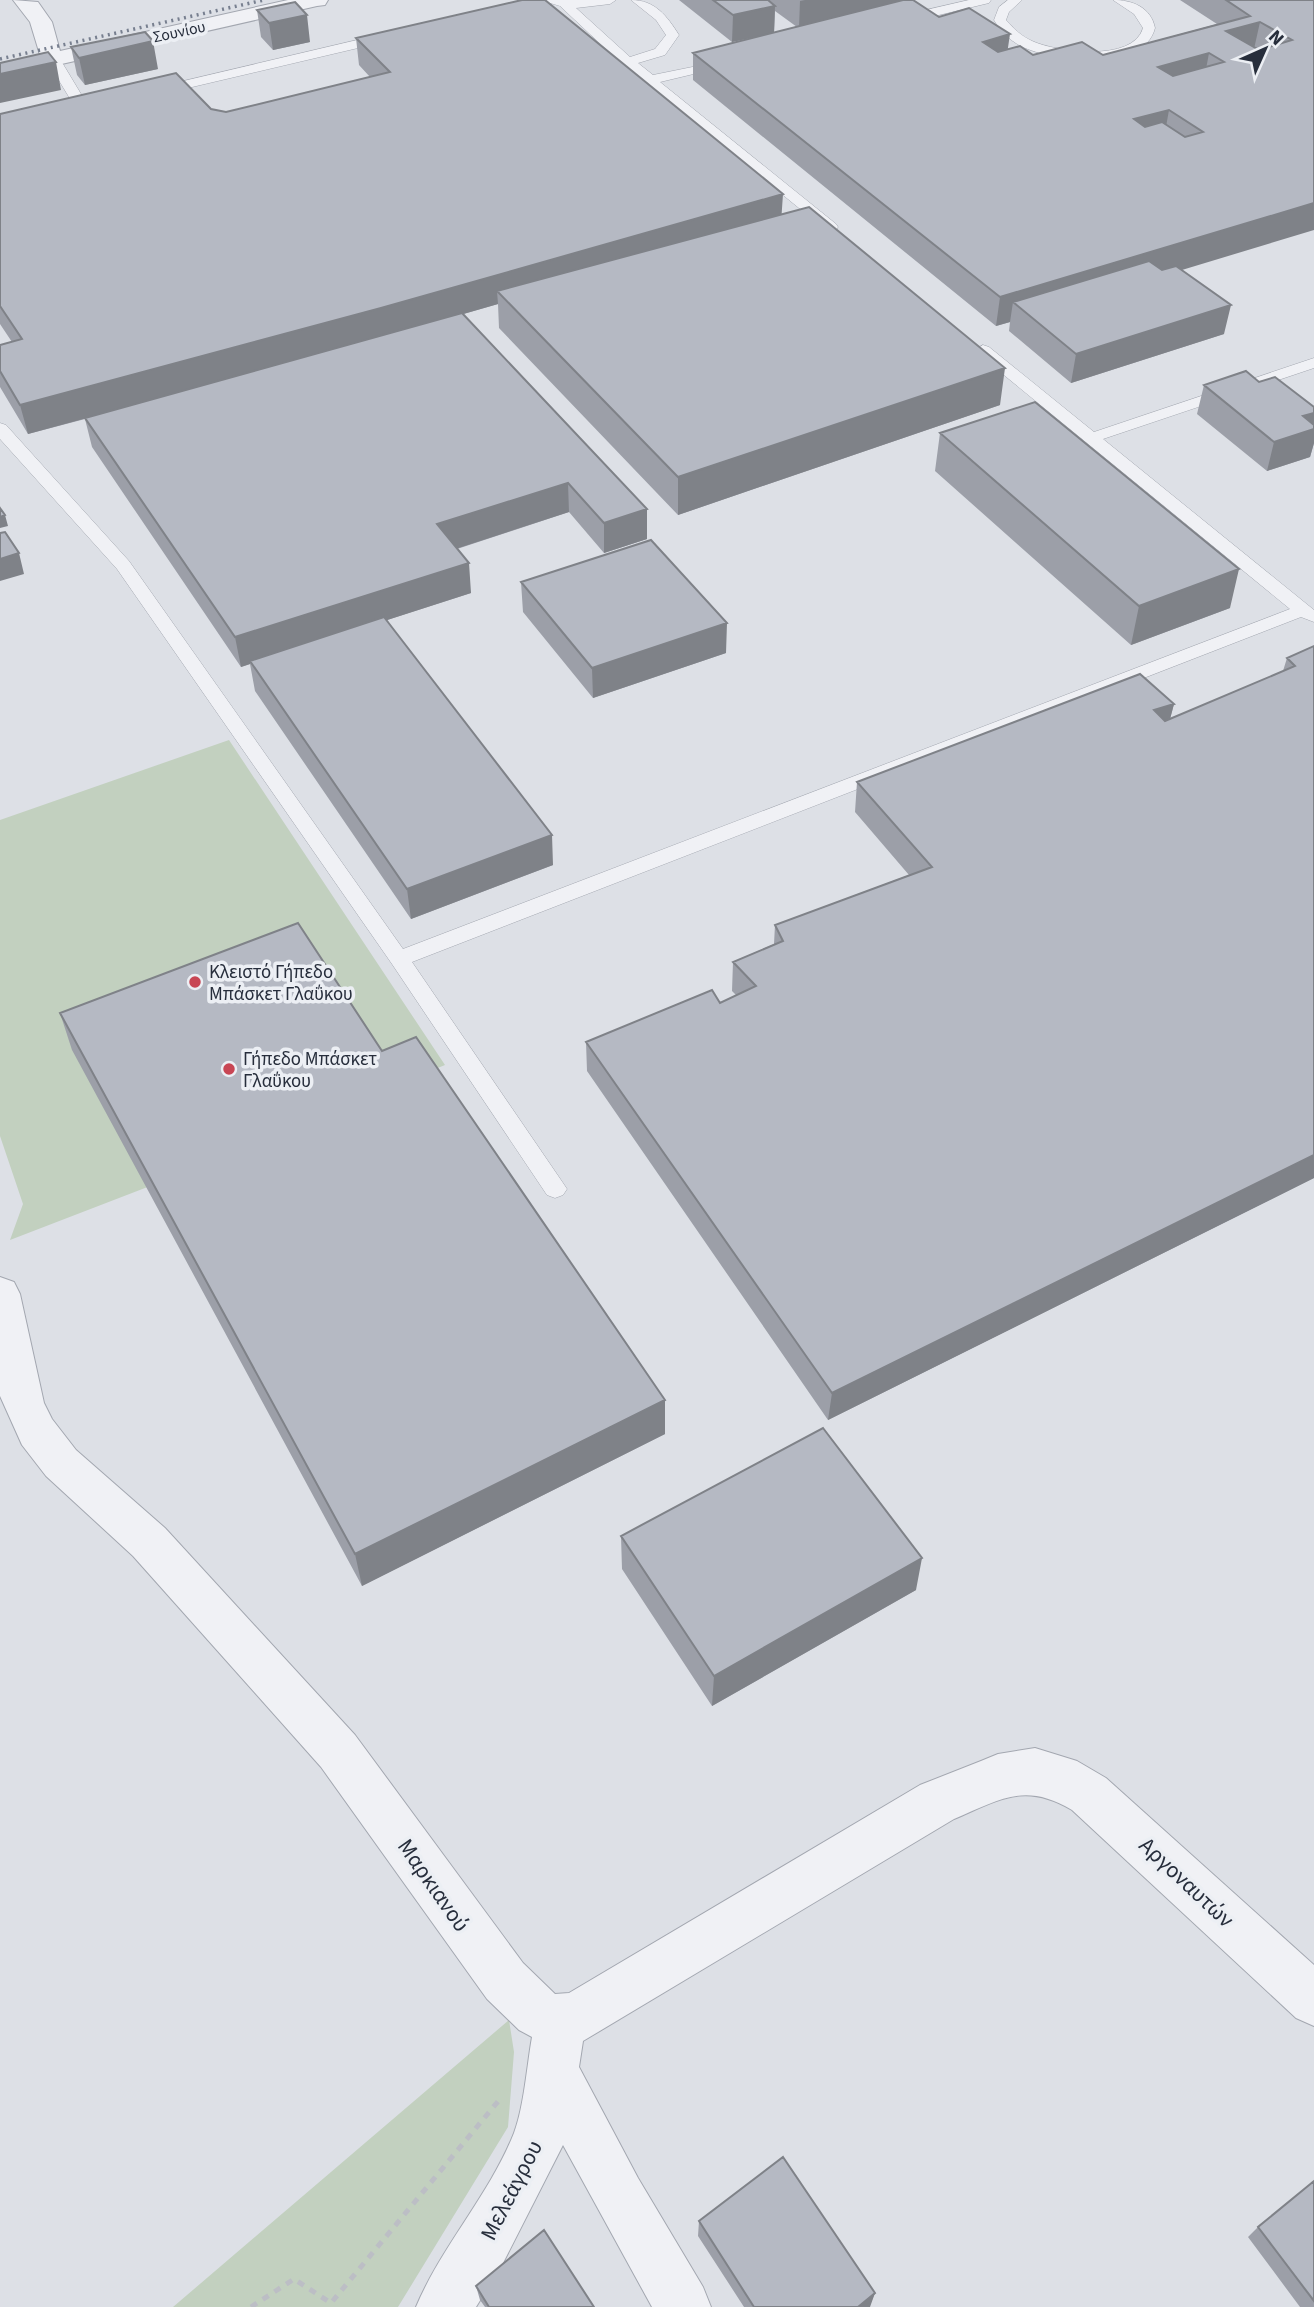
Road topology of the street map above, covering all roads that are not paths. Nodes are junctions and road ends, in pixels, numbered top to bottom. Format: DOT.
graph roads {
  1 [pos="24,0"];
  2 [pos="317,0"];
  3 [pos="547,0"];
  4 [pos="610,0"];
  5 [pos="636,0"];
  6 [pos="985,0"];
  7 [pos="1016,0"];
  8 [pos="1119,0"];
  9 [pos="565,4"];
  10 [pos="891,22"];
  11 [pos="406,32"];
  12 [pos="22,33"];
  13 [pos="49,51"];
  14 [pos="0,54"];
  15 [pos="730,61"];
  16 [pos="628,62"];
  17 [pos="0,71"];
  18 [pos="650,80"];
  19 [pos="151,93"];
  20 [pos="60,115"];
  21 [pos="844,237"];
  22 [pos="973,342"];
  23 [pos="1314,363"];
  24 [pos="0,428"];
  25 [pos="1091,438"];
  26 [pos="1309,614"];
  27 [pos="399,959"];
  28 [pos="555,1189"];
  29 [pos="0,1294"];
  30 [pos="12,1413"];
  31 [pos="1314,2000"];
  32 [pos="556,2045"];
  33 [pos="444,2307"];
  34 [pos="683,2307"];
  1 -- 13 [label="street"];
  2 -- 13 [label="street, Σουνίου"];
  3 -- 9 [label="lane"];
  4 -- 9 [label="lane"];
  5 -- 16 [label="lane"];
  6 -- 10 [label="lane"];
  7 -- 8 [label="lane"];
  9 -- 16 [label="lane"];
  11 -- 19 [label="lane"];
  12 -- 13 [label="street"];
  13 -- 14 [label="street, Σουνίου"];
  13 -- 17 [label="street, Σουνίου"];
  13 -- 20 [label="lane"];
  15 -- 18 [label="lane"];
  16 -- 18 [label="lane"];
  18 -- 21 [label="lane"];
  22 -- 25 [label="lane"];
  23 -- 25 [label="lane"];
  24 -- 27 [label="lane"];
  25 -- 26 [label="lane"];
  26 -- 27 [label="lane"];
  27 -- 28 [label="lane"];
  29 -- 30 [label="street, Μαρκιανού"];
  30 -- 32 [label="street, Μαρκιανού"];
  31 -- 32 [label="street, Αργοναυτών"];
  32 -- 33 [label="street, Μελεάγρου"];
  32 -- 34 [label="street"];
}
